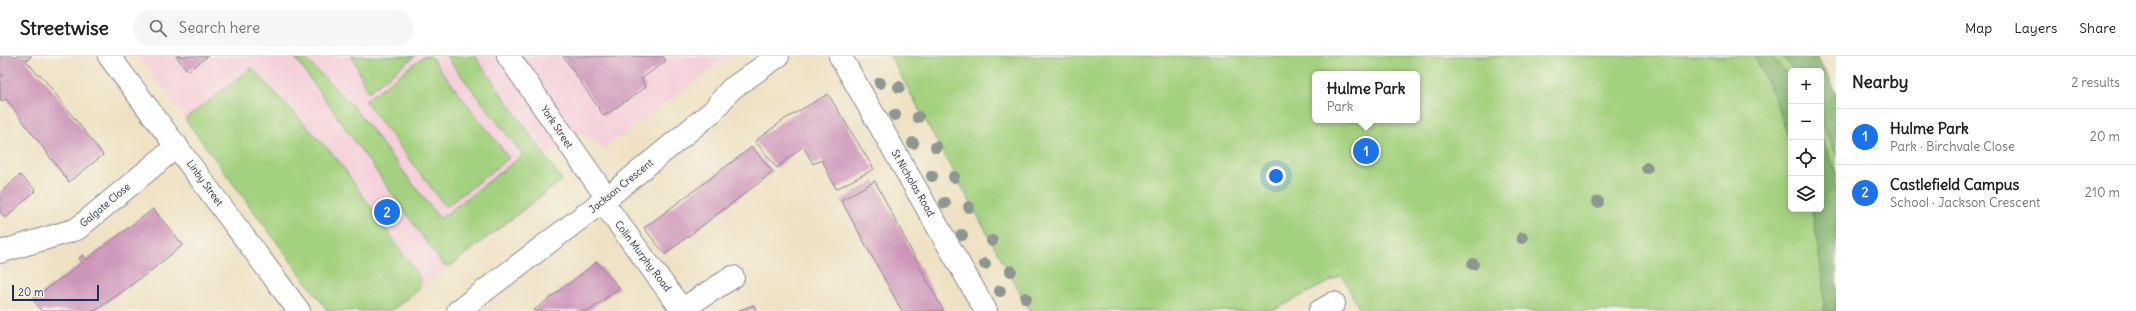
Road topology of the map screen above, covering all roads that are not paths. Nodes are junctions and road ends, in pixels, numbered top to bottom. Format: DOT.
graph roads {
  1 [pos="109,56"];
  2 [pos="508,56"];
  3 [pos="778,56"];
  4 [pos="840,56"];
  5 [pos="177,146"];
  6 [pos="604,200"];
  7 [pos="0,252"];
  8 [pos="734,277"];
  9 [pos="683,310"];
  10 [pos="299,311"];
  11 [pos="458,311"];
  12 [pos="986,311"];
  1 -- 5 [label="street, Linby Street"];
  2 -- 6 [label="street, York Street"];
  3 -- 6 [label="street, Jackson Crescent"];
  4 -- 12 [label="street, St Nicholas Road"];
  5 -- 7 [label="street, Galgate Close"];
  5 -- 10 [label="street, Linby Street"];
  6 -- 9 [label="street, Colin Murphy Road"];
  6 -- 11 [label="street, Jackson Crescent"];
  8 -- 9 [label="street"];
}
